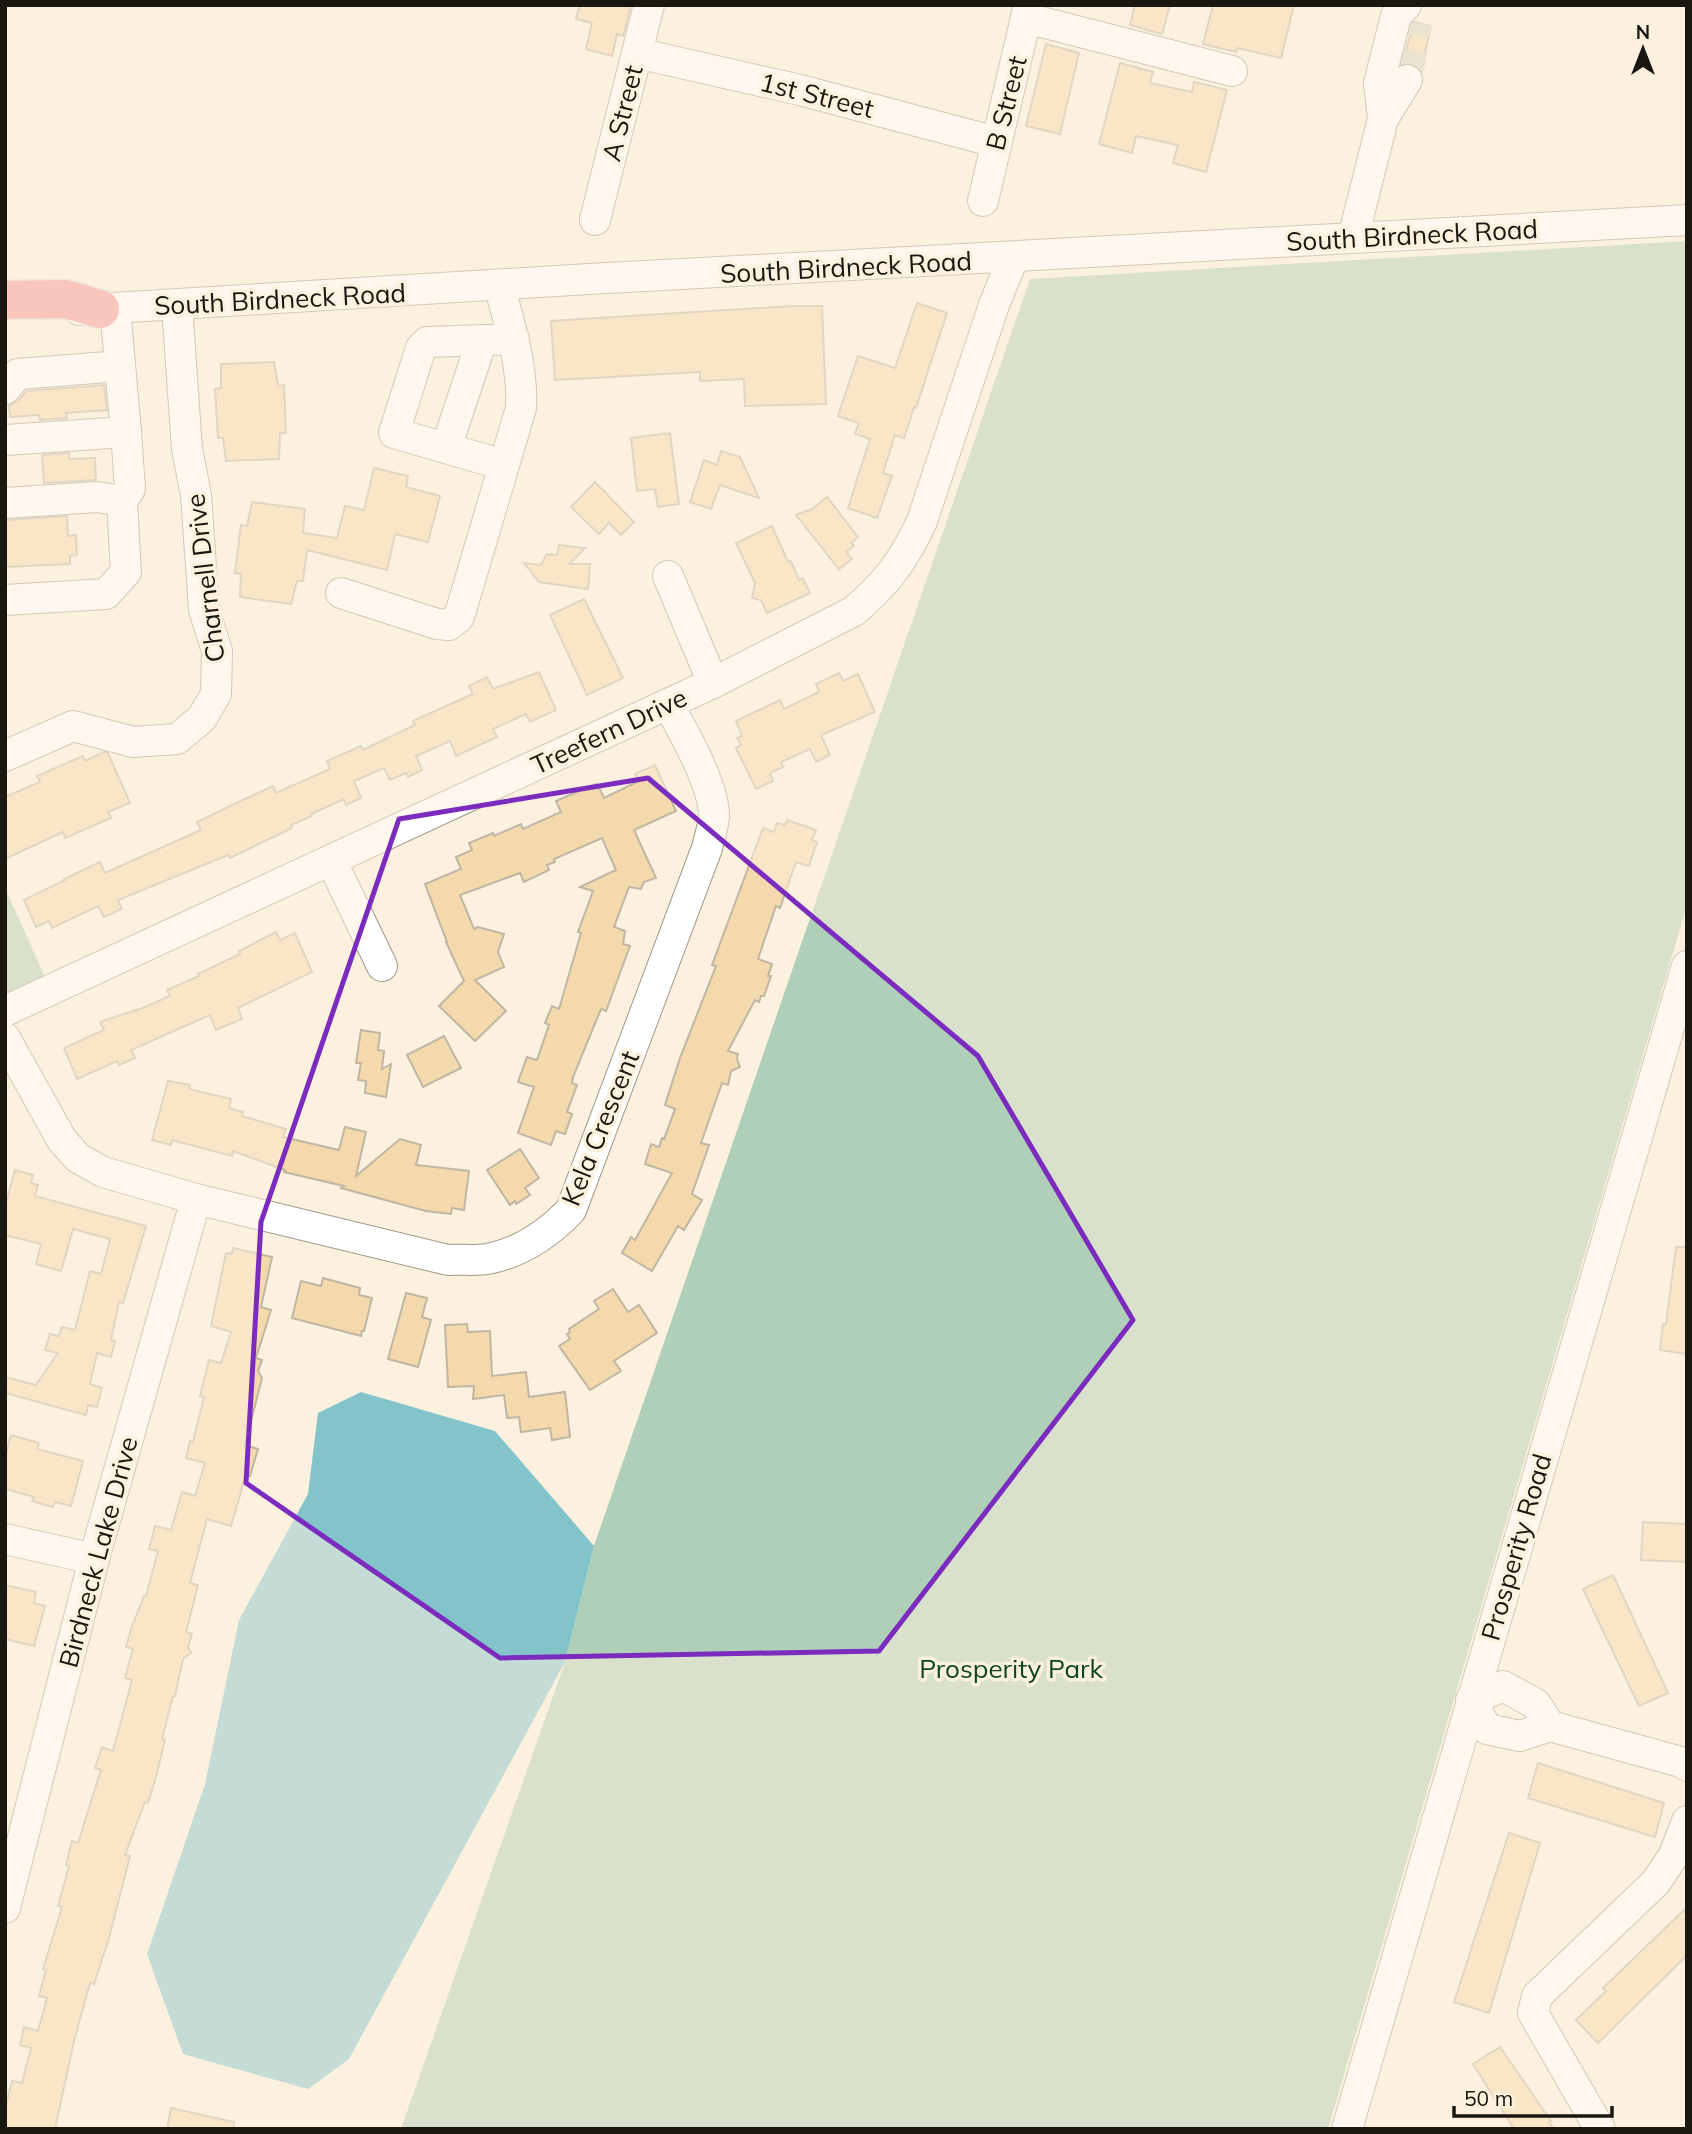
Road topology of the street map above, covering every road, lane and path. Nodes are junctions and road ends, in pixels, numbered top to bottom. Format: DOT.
graph roads {
  1 [pos="649,5"];
  2 [pos="1412,11"];
  3 [pos="1028,12"];
  4 [pos="637,53"];
  5 [pos="1232,71"];
  6 [pos="1406,80"];
  7 [pos="1383,119"];
  8 [pos="996,142"];
  9 [pos="983,201"];
  10 [pos="596,220"];
  11 [pos="1687,220"];
  12 [pos="1353,238"];
  13 [pos="1013,258"];
  14 [pos="499,285"];
  15 [pos="5,300"];
  16 [pos="177,306"];
  17 [pos="107,308"];
  18 [pos="5,313"];
  19 [pos="514,339"];
  20 [pos="482,340"];
  21 [pos="120,366"];
  22 [pos="5,389"];
  23 [pos="126,432"];
  24 [pos="5,440"];
  25 [pos="446,448"];
  26 [pos="504,465"];
  27 [pos="122,501"];
  28 [pos="5,503"];
  29 [pos="668,576"];
  30 [pos="341,593"];
  31 [pos="5,600"];
  32 [pos="713,683"];
  33 [pos="668,704"];
  34 [pos="5,756"];
  35 [pos="331,860"];
  36 [pos="382,966"];
  37 [pos="1687,966"];
  38 [pos="5,1011"];
  39 [pos="5,1038"];
  40 [pos="196,1199"];
  41 [pos="5,1539"];
  42 [pos="94,1559"];
  43 [pos="1471,1700"];
  44 [pos="1550,1726"];
  45 [pos="1685,1757"];
  46 [pos="1687,1821"];
  47 [pos="5,1908"];
  48 [pos="1347,2129"];
  49 [pos="1600,2129"];
  1 -- 4 [label="street, A Street"];
  2 -- 7 [label="street"];
  3 -- 5 [label="street"];
  3 -- 8 [label="street, B Street"];
  4 -- 8 [label="street, 1st Street"];
  4 -- 10 [label="street, A Street"];
  6 -- 7 [label="street"];
  7 -- 12 [label="street"];
  8 -- 9 [label="street, B Street"];
  11 -- 12 [label="street, South Birdneck Road"];
  12 -- 13 [label="street, South Birdneck Road"];
  13 -- 14 [label="street, South Birdneck Road"];
  13 -- 32 [label="street, Treefern Drive"];
  14 -- 16 [label="street, South Birdneck Road"];
  14 -- 19 [label="street"];
  15 -- 17 [label="highway"];
  16 -- 17 [label="street, South Birdneck Road"];
  16 -- 34 [label="street, Charnell Drive"];
  17 -- 18 [label="street, South Birdneck Road"];
  17 -- 21 [label="street"];
  19 -- 20 [label="street"];
  19 -- 26 [label="street"];
  20 -- 25 [label="street"];
  20 -- 25 [label="street"];
  21 -- 22 [label="street"];
  21 -- 23 [label="street"];
  23 -- 24 [label="street"];
  23 -- 27 [label="street"];
  25 -- 26 [label="street"];
  26 -- 30 [label="street"];
  27 -- 28 [label="street"];
  27 -- 31 [label="street"];
  29 -- 32 [label="street"];
  32 -- 33 [label="street, Treefern Drive"];
  33 -- 35 [label="street, Treefern Drive"];
  33 -- 40 [label="street, Kela Crescent"];
  35 -- 36 [label="street"];
  35 -- 38 [label="street, Treefern Drive"];
  37 -- 43 [label="street, Prosperity Road"];
  39 -- 40 [label="street, Kela Crescent"];
  40 -- 42 [label="street, Birdneck Lake Drive"];
  41 -- 42 [label="street"];
  42 -- 47 [label="street, Birdneck Lake Drive"];
  43 -- 44 [label="street"];
  43 -- 44 [label="street"];
  43 -- 48 [label="street, Prosperity Road"];
  44 -- 45 [label="street"];
  46 -- 49 [label="street"];
}
